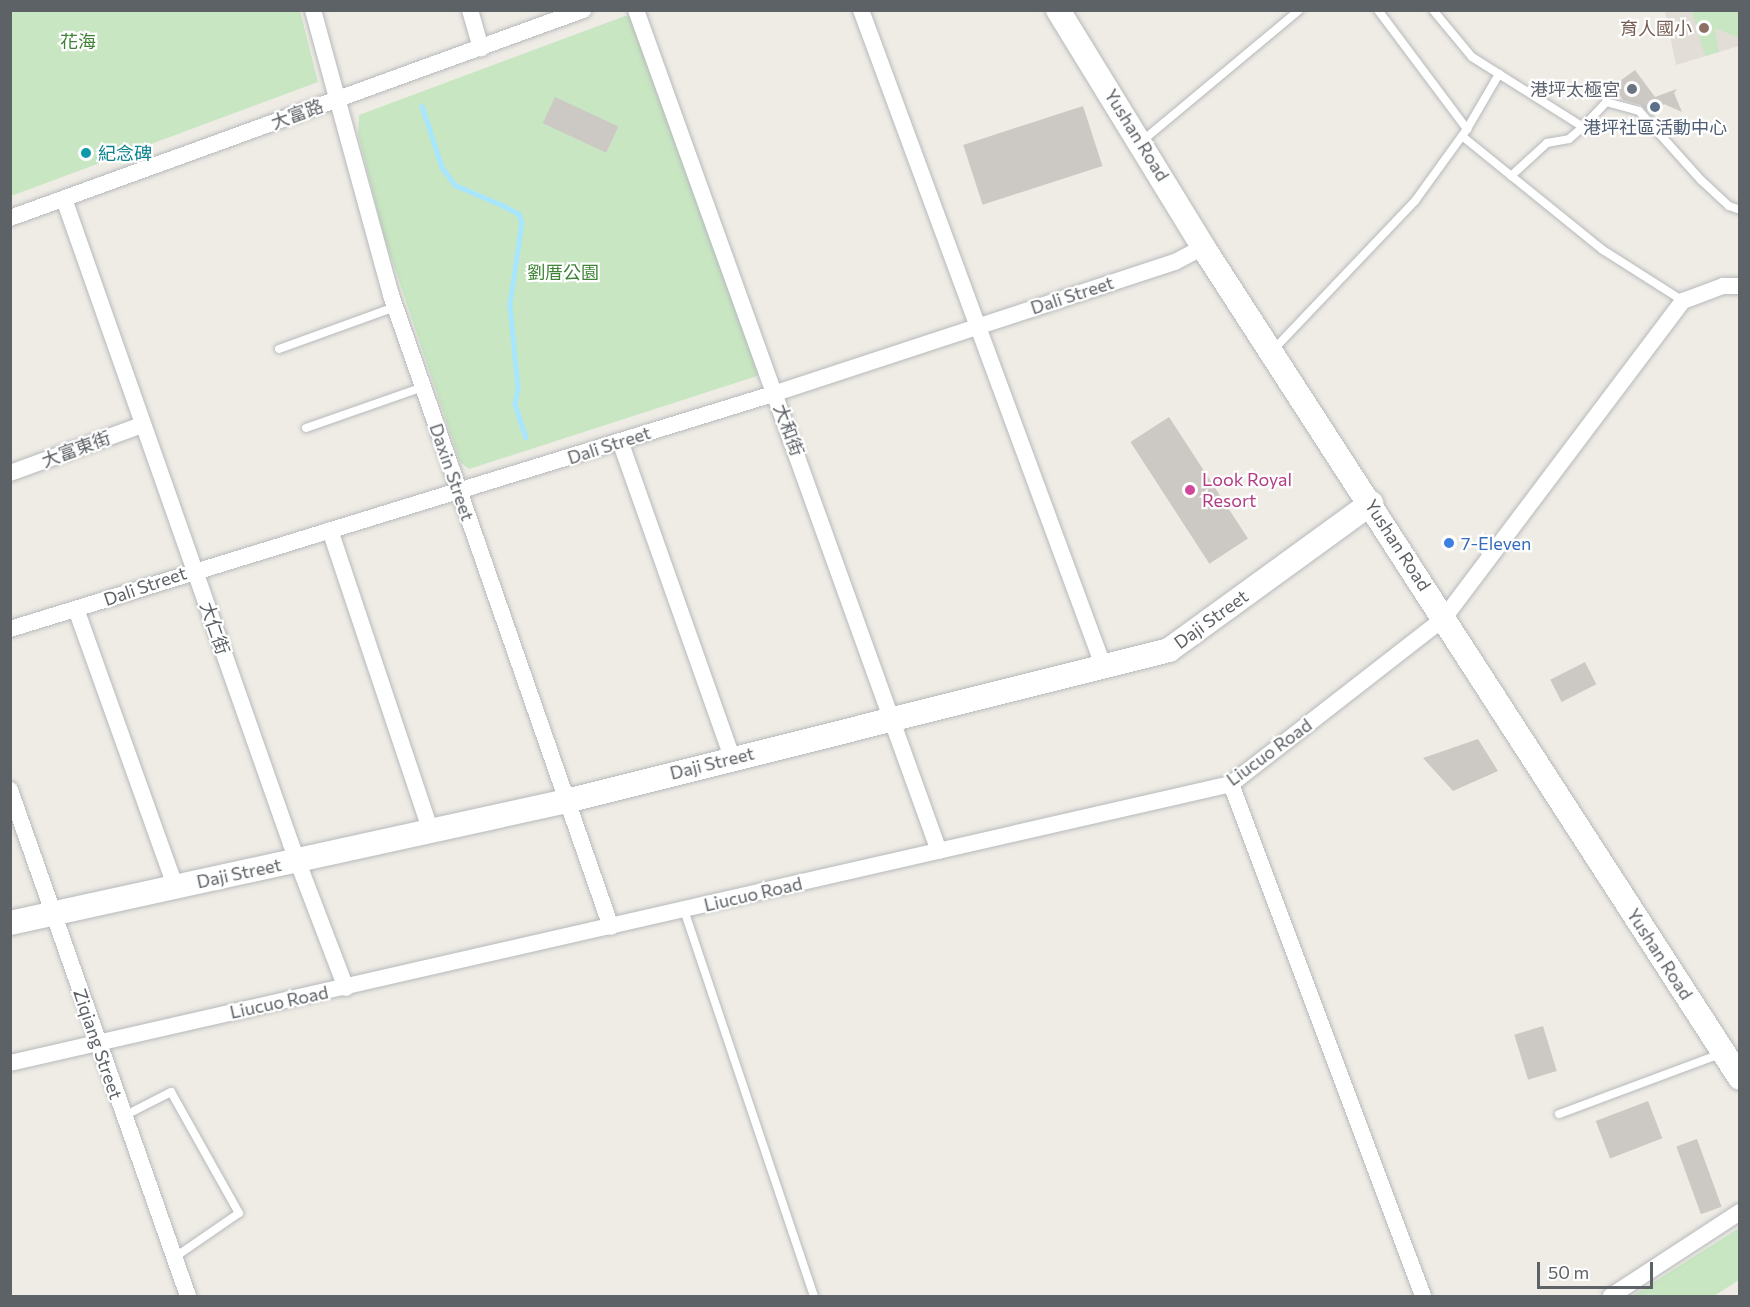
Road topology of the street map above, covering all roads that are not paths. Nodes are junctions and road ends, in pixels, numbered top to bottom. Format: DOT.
graph roads {
  1 [pos="313,10"];
  2 [pos="470,10"];
  3 [pos="583,10"];
  4 [pos="636,10"];
  5 [pos="861,10"];
  6 [pos="1058,10"];
  7 [pos="1299,10"];
  8 [pos="1378,10"];
  9 [pos="1433,10"];
  10 [pos="481,48"];
  11 [pos="1499,74"];
  12 [pos="335,100"];
  13 [pos="1583,127"];
  14 [pos="1465,133"];
  15 [pos="1142,141"];
  16 [pos="1511,176"];
  17 [pos="64,199"];
  18 [pos="1740,210"];
  19 [pos="10,218"];
  20 [pos="1203,246"];
  21 [pos="1740,286"];
  22 [pos="1683,301"];
  23 [pos="395,307"];
  24 [pos="978,325"];
  25 [pos="279,349"];
  26 [pos="1273,350"];
  27 [pos="423,387"];
  28 [pos="776,393"];
  29 [pos="142,425"];
  30 [pos="306,428"];
  31 [pos="620,441"];
  32 [pos="10,473"];
  33 [pos="459,493"];
  34 [pos="1371,503"];
  35 [pos="330,530"];
  36 [pos="194,570"];
  37 [pos="76,609"];
  38 [pos="1444,618"];
  39 [pos="10,628"];
  40 [pos="1104,668"];
  41 [pos="894,720"];
  42 [pos="732,757"];
  43 [pos="1231,784"];
  44 [pos="10,790"];
  45 [pos="567,801"];
  46 [pos="431,832"];
  47 [pos="939,850"];
  48 [pos="297,861"];
  49 [pos="175,886"];
  50 [pos="684,910"];
  51 [pos="53,913"];
  52 [pos="10,923"];
  53 [pos="611,927"];
  54 [pos="346,988"];
  55 [pos="98,1041"];
  56 [pos="1723,1053"];
  57 [pos="10,1063"];
  58 [pos="1740,1078"];
  59 [pos="1559,1114"];
  60 [pos="123,1116"];
  61 [pos="1740,1212"];
  62 [pos="175,1257"];
  63 [pos="189,1296"];
  64 [pos="814,1296"];
  65 [pos="1423,1296"];
  66 [pos="1611,1296"];
  1 -- 12 [label="street, Daxin Street"];
  2 -- 10 [label="street"];
  3 -- 10 [label="street, 大富路"];
  4 -- 28 [label="street, 大和街"];
  5 -- 24 [label="street"];
  6 -- 15 [label="street, Yushan Road"];
  7 -- 15 [label="lane"];
  8 -- 14 [label="lane"];
  9 -- 11 [label="lane"];
  10 -- 12 [label="street, 大富路"];
  11 -- 13 [label="lane"];
  11 -- 14 [label="lane"];
  12 -- 17 [label="street, 大富路"];
  12 -- 23 [label="street, Daxin Street"];
  13 -- 16 [label="lane"];
  13 -- 18 [label="lane"];
  14 -- 16 [label="lane"];
  14 -- 26 [label="lane"];
  15 -- 20 [label="street, Yushan Road"];
  16 -- 22 [label="lane"];
  17 -- 19 [label="street, 大富路"];
  17 -- 29 [label="street, 大仁街"];
  20 -- 24 [label="street, Dali Street"];
  20 -- 26 [label="street, Yushan Road"];
  21 -- 22 [label="street"];
  22 -- 38 [label="street, Liucuo Road"];
  23 -- 25 [label="lane"];
  23 -- 27 [label="street, Daxin Street"];
  24 -- 28 [label="street, Dali Street"];
  24 -- 40 [label="street"];
  26 -- 34 [label="street, Yushan Road"];
  27 -- 30 [label="lane"];
  27 -- 33 [label="street, Daxin Street"];
  28 -- 31 [label="street, Dali Street"];
  28 -- 41 [label="street, 大和街"];
  29 -- 32 [label="street, 大富東街"];
  29 -- 36 [label="street, 大仁街"];
  31 -- 33 [label="street, Dali Street"];
  31 -- 42 [label="street"];
  33 -- 35 [label="street, Dali Street"];
  33 -- 45 [label="street, Daxin Street"];
  34 -- 38 [label="street, Yushan Road"];
  34 -- 40 [label="street, Daji Street"];
  35 -- 36 [label="street, Dali Street"];
  35 -- 46 [label="street"];
  36 -- 37 [label="street, Dali Street"];
  36 -- 48 [label="street, 大仁街"];
  37 -- 39 [label="street, Dali Street"];
  37 -- 49 [label="street"];
  38 -- 43 [label="street, Liucuo Road"];
  38 -- 56 [label="street, Yushan Road"];
  40 -- 41 [label="street, Daji Street"];
  41 -- 42 [label="street, Daji Street"];
  41 -- 47 [label="street, 大和街"];
  42 -- 45 [label="street, Daji Street"];
  43 -- 47 [label="street, Liucuo Road"];
  43 -- 65 [label="street"];
  44 -- 51 [label="street, Ziqiang Street"];
  45 -- 46 [label="street, Daji Street"];
  45 -- 53 [label="street, Daxin Street"];
  46 -- 48 [label="street, Daji Street"];
  47 -- 50 [label="street, Liucuo Road"];
  48 -- 49 [label="street, Daji Street"];
  48 -- 54 [label="street, 大仁街"];
  49 -- 51 [label="street, Daji Street"];
  50 -- 53 [label="street, Liucuo Road"];
  50 -- 64 [label="lane"];
  51 -- 52 [label="street, Daji Street"];
  51 -- 55 [label="street, Ziqiang Street"];
  53 -- 54 [label="street, Liucuo Road"];
  54 -- 55 [label="street, Liucuo Road"];
  55 -- 57 [label="street, Liucuo Road"];
  55 -- 60 [label="street, Ziqiang Street"];
  56 -- 58 [label="street, Yushan Road"];
  56 -- 59 [label="lane"];
  60 -- 62 [label="street, Ziqiang Street"];
  60 -- 62 [label="lane"];
  61 -- 66 [label="street"];
  62 -- 63 [label="street, Ziqiang Street"];
}
